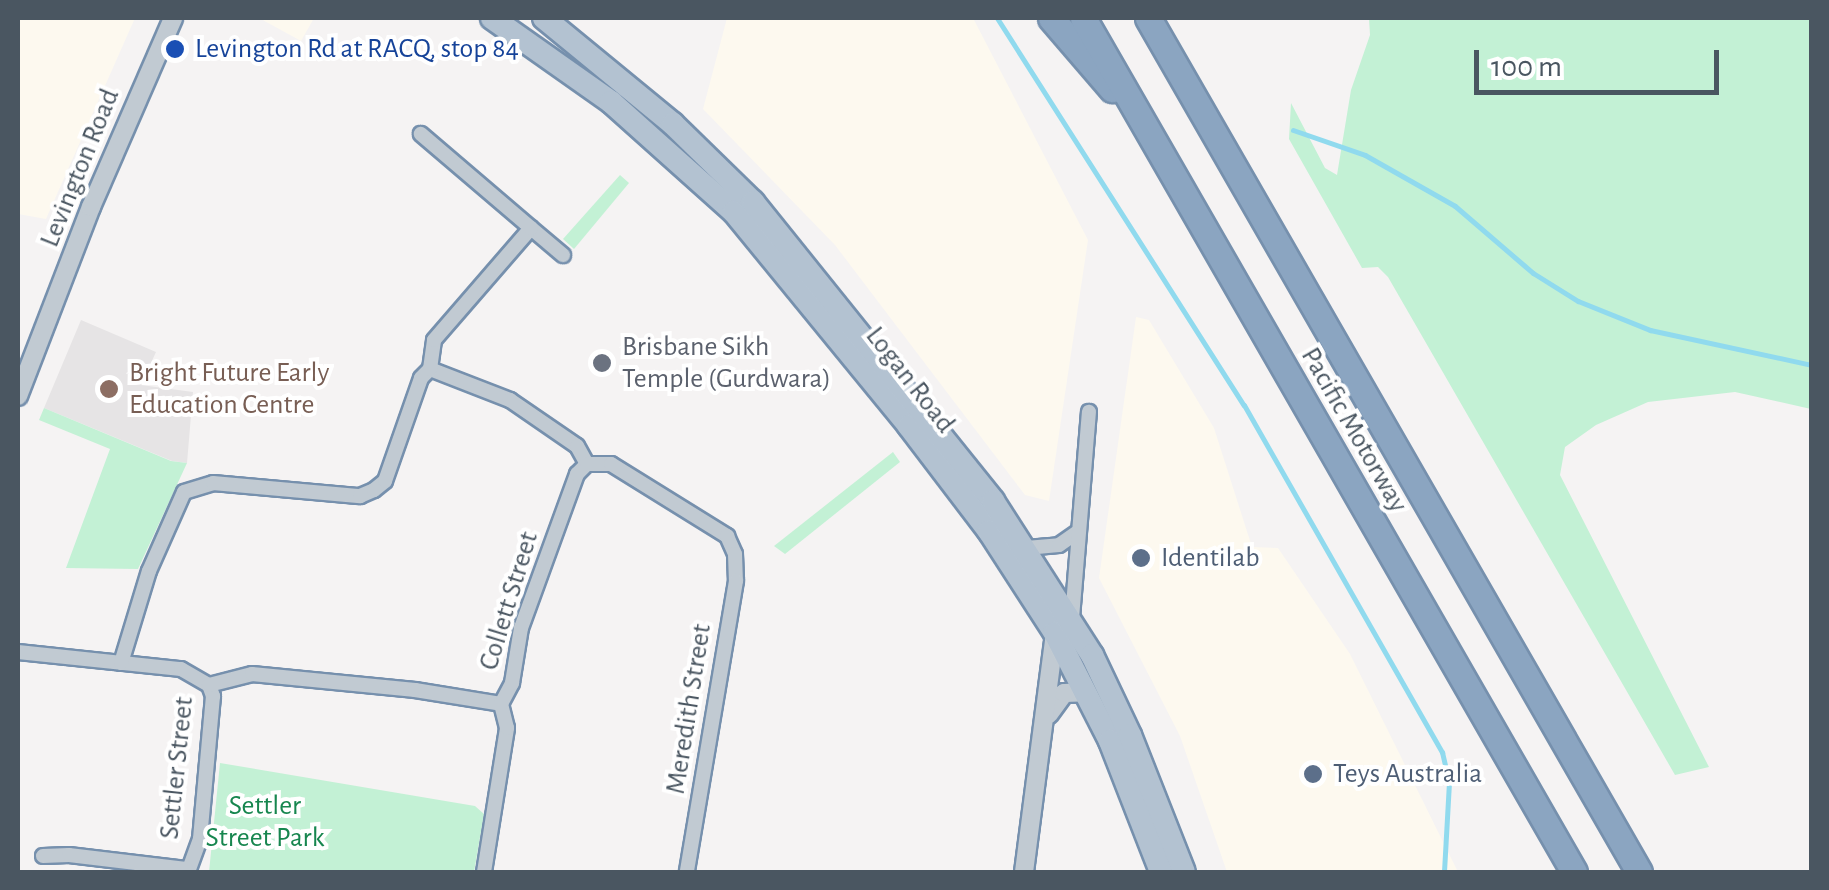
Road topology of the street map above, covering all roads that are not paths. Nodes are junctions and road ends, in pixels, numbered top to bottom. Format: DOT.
graph roads {
  1 [pos="173,18"];
  2 [pos="492,18"];
  3 [pos="544,18"];
  4 [pos="1051,18"];
  5 [pos="1083,18"];
  6 [pos="1148,18"];
  7 [pos="1139,118"];
  8 [pos="421,134"];
  9 [pos="531,228"];
  10 [pos="564,255"];
  11 [pos="430,369"];
  12 [pos="18,396"];
  13 [pos="1090,412"];
  14 [pos="586,464"];
  15 [pos="1076,534"];
  16 [pos="1026,548"];
  17 [pos="1063,625"];
  18 [pos="18,652"];
  19 [pos="122,663"];
  20 [pos="209,685"];
  21 [pos="1087,692"];
  22 [pos="501,704"];
  23 [pos="1046,719"];
  24 [pos="43,856"];
  25 [pos="187,870"];
  26 [pos="484,872"];
  27 [pos="687,872"];
  28 [pos="1024,872"];
  29 [pos="1161,872"];
  30 [pos="1184,872"];
  31 [pos="1574,872"];
  32 [pos="1639,872"];
  1 -- 12 [label="street, Levington Road"];
  2 -- 17 [label="main road, Logan Road"];
  3 -- 16 [label="main road, Logan Road"];
  4 -- 7 [label="highway"];
  5 -- 7 [label="highway, Pacific Motorway"];
  6 -- 32 [label="highway, Pacific Motorway"];
  7 -- 31 [label="highway, Pacific Motorway"];
  8 -- 9 [label="street"];
  9 -- 10 [label="street"];
  9 -- 11 [label="street"];
  11 -- 14 [label="street"];
  11 -- 19 [label="street"];
  13 -- 15 [label="street"];
  14 -- 22 [label="street, Collett Street"];
  14 -- 27 [label="street, Meredith Street"];
  15 -- 16 [label="street"];
  15 -- 17 [label="street"];
  16 -- 17 [label="main road, Logan Road"];
  17 -- 21 [label="main road, Logan Road"];
  17 -- 23 [label="street"];
  17 -- 30 [label="main road, Logan Road"];
  18 -- 19 [label="street, Settler Street"];
  19 -- 20 [label="street, Settler Street"];
  20 -- 22 [label="street, Collett Street"];
  20 -- 25 [label="street, Settler Street"];
  21 -- 23 [label="street"];
  21 -- 29 [label="main road, Logan Road"];
  22 -- 26 [label="street"];
  23 -- 28 [label="street"];
  24 -- 25 [label="street"];
}
